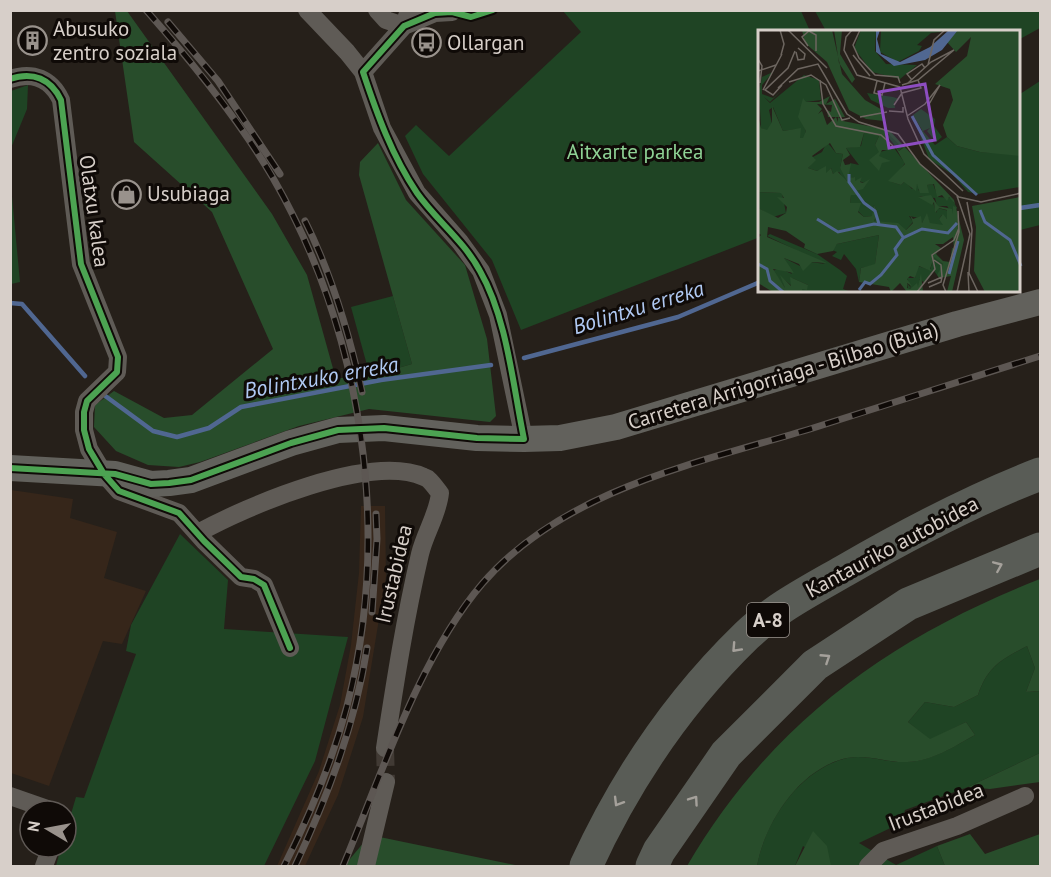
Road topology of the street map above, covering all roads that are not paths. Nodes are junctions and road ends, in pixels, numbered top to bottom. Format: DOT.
graph roads {
  1 [pos="307,10"];
  2 [pos="377,10"];
  3 [pos="452,12"];
  4 [pos="406,18"];
  5 [pos="363,72"];
  6 [pos="10,79"];
  7 [pos="1041,302"];
  8 [pos="524,439"];
  9 [pos="89,449"];
  10 [pos="10,468"];
  11 [pos="72,472"];
  12 [pos="104,474"];
  13 [pos="1041,474"];
  14 [pos="198,533"];
  15 [pos="1041,549"];
  16 [pos="290,648"];
  17 [pos="385,748"];
  18 [pos="386,782"];
  19 [pos="1024,796"];
  20 [pos="366,867"];
  21 [pos="586,867"];
  22 [pos="652,867"];
  23 [pos="868,867"];
  1 -- 5 [label="street"];
  2 -- 4 [label="street"];
  3 -- 4 [label="street"];
  4 -- 5 [label="street"];
  5 -- 8 [label="street"];
  6 -- 9 [label="street, Olatxu kalea"];
  7 -- 8 [label="street, Carretera Arrigorriaga - Bilbao (Buia)"];
  8 -- 12 [label="street, Carretera Arrigorriaga - Bilbao (Buia)"];
  9 -- 11 [label="street"];
  9 -- 12 [label="street, Olatxu kalea"];
  10 -- 11 [label="street, Carretera Arrigorriaga - Bilbao (Buia)"];
  11 -- 12 [label="street, Carretera Arrigorriaga - Bilbao (Buia)"];
  12 -- 14 [label="street"];
  13 -- 21 [label="highway, Kantauriko autobidea / A-8, one-way"];
  14 -- 16 [label="street"];
  14 -- 17 [label="street, Irustabidea"];
  22 -- 15 [label="highway, one-way"];
  18 -- 20 [label="street"];
  19 -- 23 [label="street, Irustabidea"];
}
